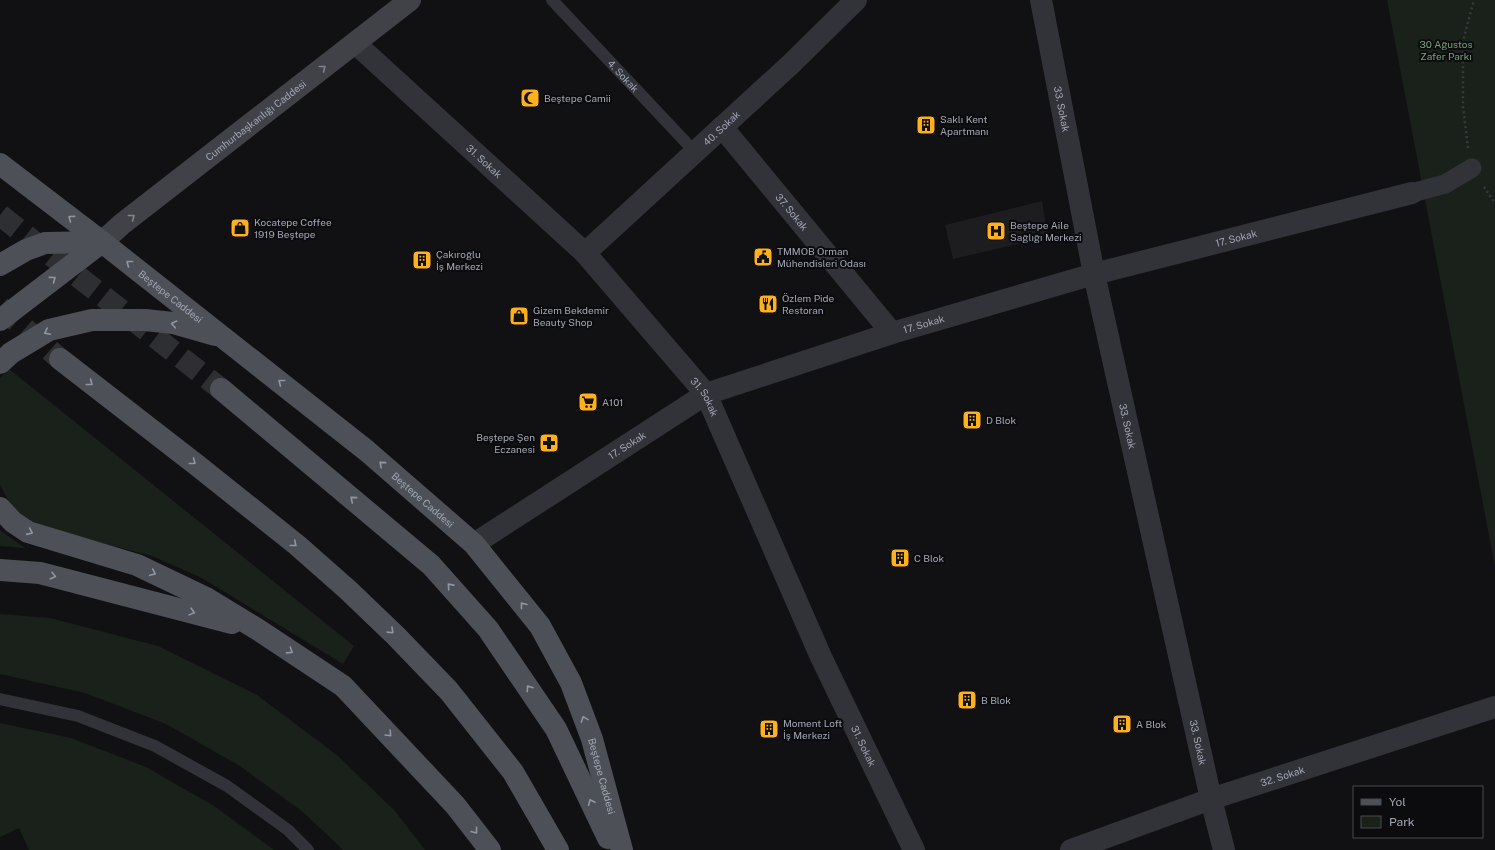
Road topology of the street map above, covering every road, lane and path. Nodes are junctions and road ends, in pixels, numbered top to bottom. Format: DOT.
graph roads {
  1 [pos="410,0"];
  2 [pos="552,0"];
  3 [pos="856,0"];
  4 [pos="1042,0"];
  5 [pos="1474,0"];
  6 [pos="355,43"];
  7 [pos="722,128"];
  8 [pos="696,152"];
  9 [pos="0,164"];
  10 [pos="1472,168"];
  11 [pos="1412,193"];
  12 [pos="1495,203"];
  13 [pos="102,242"];
  14 [pos="585,253"];
  15 [pos="0,265"];
  16 [pos="1094,274"];
  17 [pos="0,320"];
  18 [pos="892,333"];
  19 [pos="225,339"];
  20 [pos="60,359"];
  21 [pos="0,363"];
  22 [pos="221,389"];
  23 [pos="706,394"];
  24 [pos="0,508"];
  25 [pos="474,544"];
  26 [pos="0,570"];
  27 [pos="257,629"];
  28 [pos="0,699"];
  29 [pos="1495,707"];
  30 [pos="1211,799"];
  31 [pos="308,850"];
  32 [pos="490,850"];
  33 [pos="558,850"];
  34 [pos="614,850"];
  35 [pos="622,850"];
  36 [pos="914,850"];
  37 [pos="1071,850"];
  38 [pos="1224,850"];
  1 -- 6 [label="main road, Cumhurbaşkanlığı Caddesi"];
  2 -- 8 [label="lane, 4. Sokak"];
  3 -- 7 [label="street, 40. Sokak"];
  4 -- 16 [label="street, 33. Sokak"];
  5 -- 10 [label="path"];
  13 -- 6 [label="main road, Cumhurbaşkanlığı Caddesi, one-way"];
  6 -- 14 [label="street, 31. Sokak"];
  7 -- 8 [label="street, 40. Sokak"];
  7 -- 18 [label="street, 37. Sokak"];
  8 -- 14 [label="street, 40. Sokak"];
  13 -- 9 [label="main road, Beştepe Caddesi, one-way"];
  10 -- 11 [label="street"];
  10 -- 12 [label="path"];
  11 -- 16 [label="street, 17. Sokak"];
  13 -- 15 [label="main road"];
  17 -- 13 [label="main road, one-way"];
  19 -- 13 [label="main road, Beştepe Caddesi, one-way"];
  14 -- 23 [label="street, 31. Sokak"];
  16 -- 18 [label="street, 17. Sokak"];
  16 -- 30 [label="street, 33. Sokak"];
  18 -- 23 [label="street, 17. Sokak"];
  19 -- 21 [label="main road, one-way"];
  25 -- 19 [label="main road, Beştepe Caddesi, one-way"];
  20 -- 33 [label="main road, one-way"];
  34 -- 22 [label="main road, Beştepe Caddesi, one-way"];
  23 -- 25 [label="street, 17. Sokak"];
  23 -- 36 [label="street, 31. Sokak"];
  24 -- 27 [label="main road, one-way"];
  35 -- 25 [label="main road, Beştepe Caddesi, one-way"];
  26 -- 27 [label="main road, one-way"];
  27 -- 32 [label="main road, one-way"];
  28 -- 31 [label="lane"];
  29 -- 30 [label="street, 32. Sokak"];
  30 -- 37 [label="street, 32. Sokak"];
  30 -- 38 [label="street, 33. Sokak"];
}
